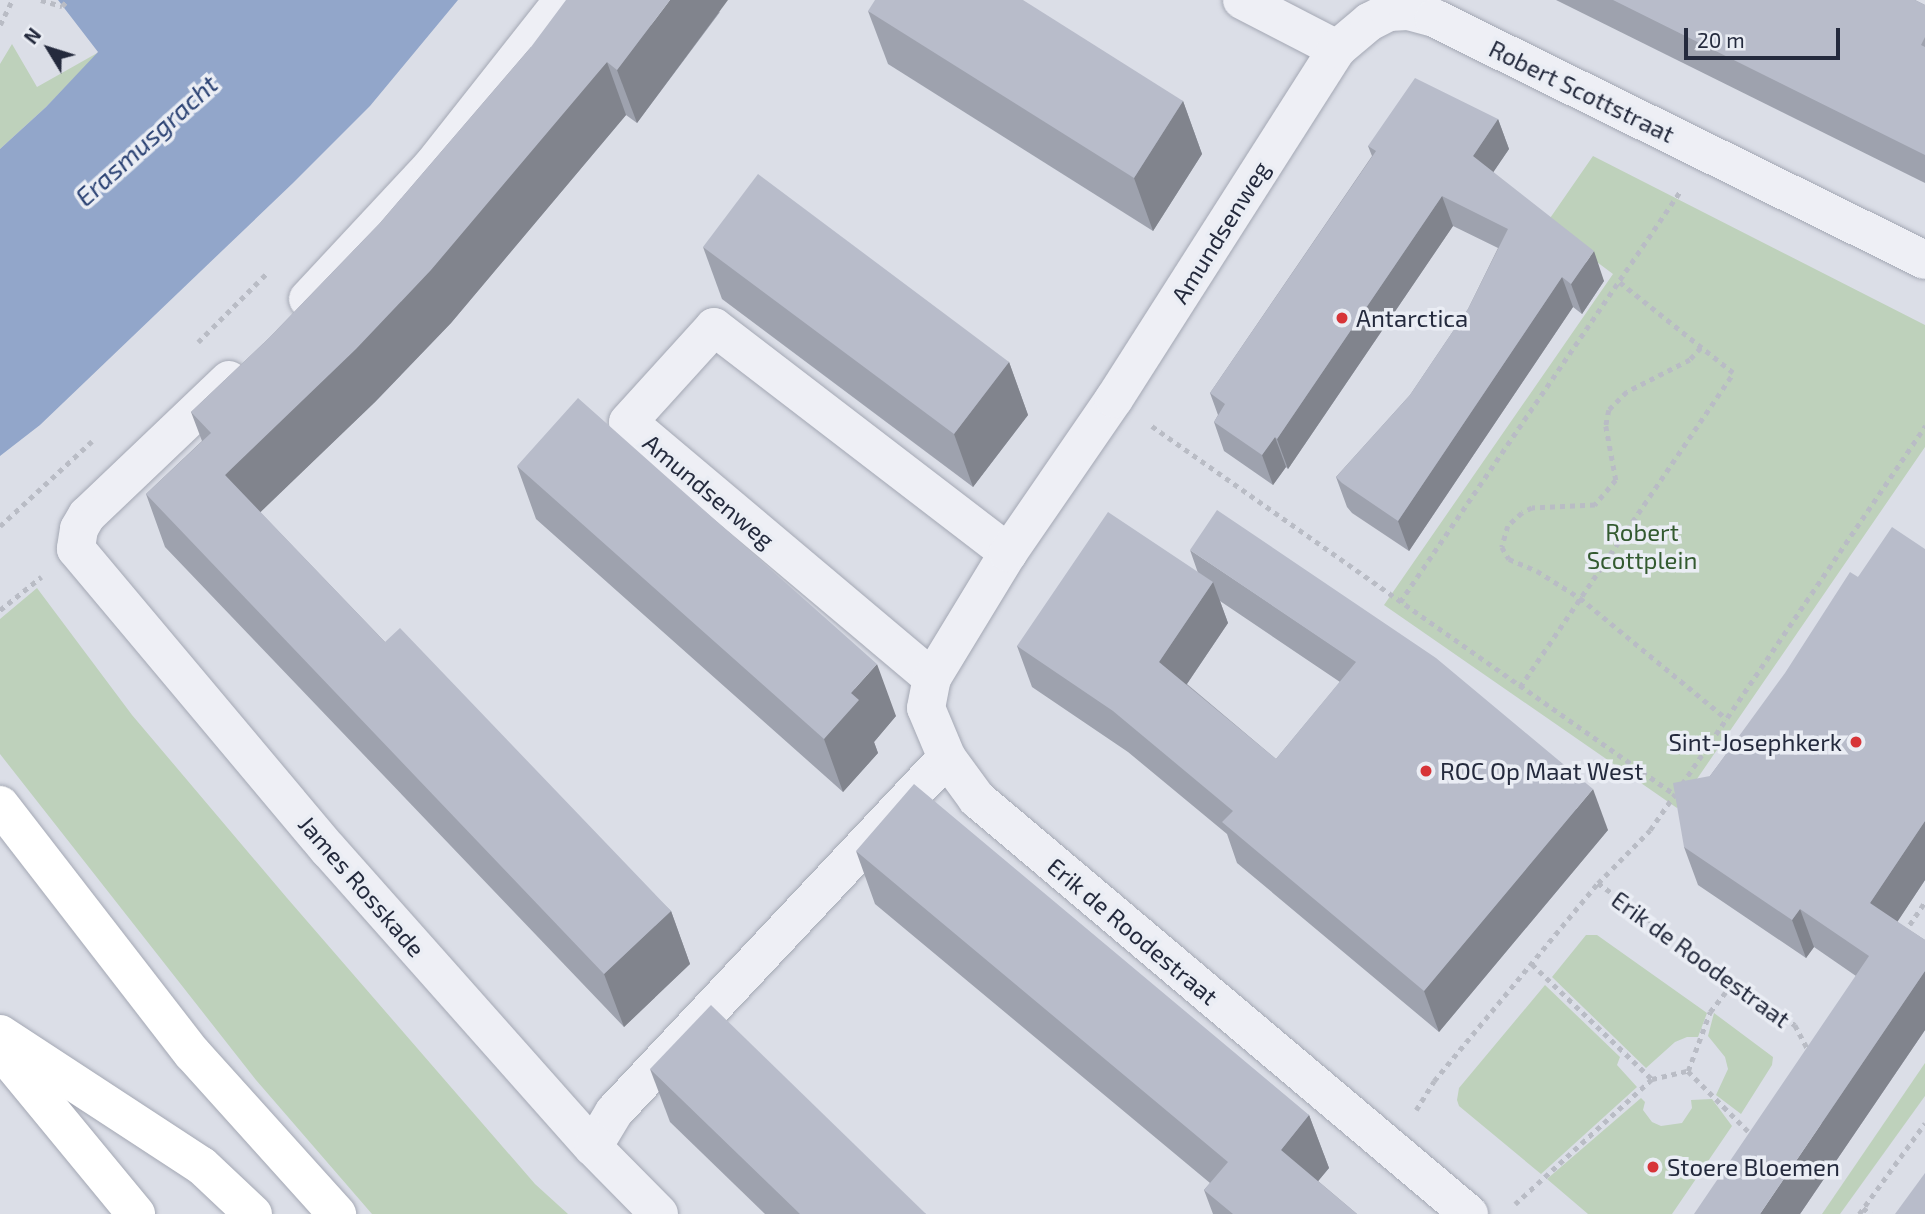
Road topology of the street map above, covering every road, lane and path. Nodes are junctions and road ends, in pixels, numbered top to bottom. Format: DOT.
graph roads {
  1 [pos="12,0"];
  2 [pos="41,0"];
  3 [pos="68,0"];
  4 [pos="563,0"];
  5 [pos="1242,0"];
  6 [pos="0,25"];
  7 [pos="1337,49"];
  8 [pos="1707,152"];
  9 [pos="1925,260"];
  10 [pos="275,264"];
  11 [pos="1619,282"];
  12 [pos="284,325"];
  13 [pos="1701,348"];
  14 [pos="189,351"];
  15 [pos="256,355"];
  16 [pos="1114,400"];
  17 [pos="1925,426"];
  18 [pos="98,435"];
  19 [pos="0,526"];
  20 [pos="1008,553"];
  21 [pos="32,586"];
  22 [pos="1580,598"];
  23 [pos="1400,602"];
  24 [pos="0,610"];
  25 [pos="932,678"];
  26 [pos="1521,687"];
  27 [pos="1727,719"];
  28 [pos="947,758"];
  29 [pos="1674,794"];
  30 [pos="0,804"];
  31 [pos="1598,883"];
  32 [pos="1925,902"];
  33 [pos="1901,937"];
  34 [pos="1532,964"];
  35 [pos="1734,981"];
  36 [pos="0,1034"];
  37 [pos="0,1049"];
  38 [pos="1806,1054"];
  39 [pos="1688,1071"];
  40 [pos="1652,1079"];
  41 [pos="1925,1123"];
  42 [pos="1760,1126"];
  43 [pos="1754,1137"];
  44 [pos="593,1147"];
  45 [pos="1746,1148"];
  46 [pos="1391,1150"];
  47 [pos="1512,1206"];
  48 [pos="1863,1208"];
  49 [pos="136,1214"];
  50 [pos="253,1214"];
  51 [pos="337,1214"];
  52 [pos="659,1214"];
  53 [pos="1469,1214"];
  54 [pos="1859,1214"];
  55 [pos="1871,1214"];
  1 -- 6 [label="path"];
  2 -- 3 [label="path"];
  4 -- 12 [label="street"];
  5 -- 7 [label="street"];
  7 -- 8 [label="street, Robert Scottstraat"];
  7 -- 16 [label="street, Amundsenweg"];
  8 -- 9 [label="street, Robert Scottstraat"];
  8 -- 11 [label="path"];
  10 -- 14 [label="path"];
  11 -- 13 [label="path"];
  11 -- 23 [label="path"];
  13 -- 22 [label="path"];
  13 -- 22 [label="path"];
  15 -- 44 [label="street, James Rosskade"];
  16 -- 20 [label="street, Amundsenweg"];
  16 -- 23 [label="path"];
  17 -- 27 [label="path"];
  18 -- 19 [label="path"];
  20 -- 25 [label="street, Amundsenweg"];
  20 -- 25 [label="street, Amundsenweg"];
  21 -- 24 [label="path"];
  22 -- 26 [label="path"];
  22 -- 27 [label="path"];
  23 -- 26 [label="path"];
  25 -- 28 [label="street, Erik de Roodestraat"];
  26 -- 29 [label="path"];
  27 -- 29 [label="path"];
  28 -- 44 [label="street"];
  28 -- 46 [label="street, Erik de Roodestraat"];
  29 -- 31 [label="path"];
  30 -- 51 [label="highway"];
  31 -- 34 [label="path, Erik de Roodestraat"];
  31 -- 35 [label="path, Erik de Roodestraat"];
  32 -- 33 [label="path"];
  34 -- 40 [label="path"];
  34 -- 46 [label="path, Erik de Roodestraat"];
  35 -- 38 [label="path, Erik de Roodestraat"];
  35 -- 39 [label="path"];
  36 -- 50 [label="highway"];
  37 -- 49 [label="highway"];
  39 -- 40 [label="path"];
  39 -- 43 [label="path"];
  40 -- 47 [label="path"];
  41 -- 48 [label="path"];
  42 -- 43 [label="path"];
  43 -- 45 [label="path"];
  44 -- 52 [label="street, James Rosskade"];
  46 -- 53 [label="street, Erik de Roodestraat"];
  48 -- 54 [label="path"];
  48 -- 55 [label="path"];
}
